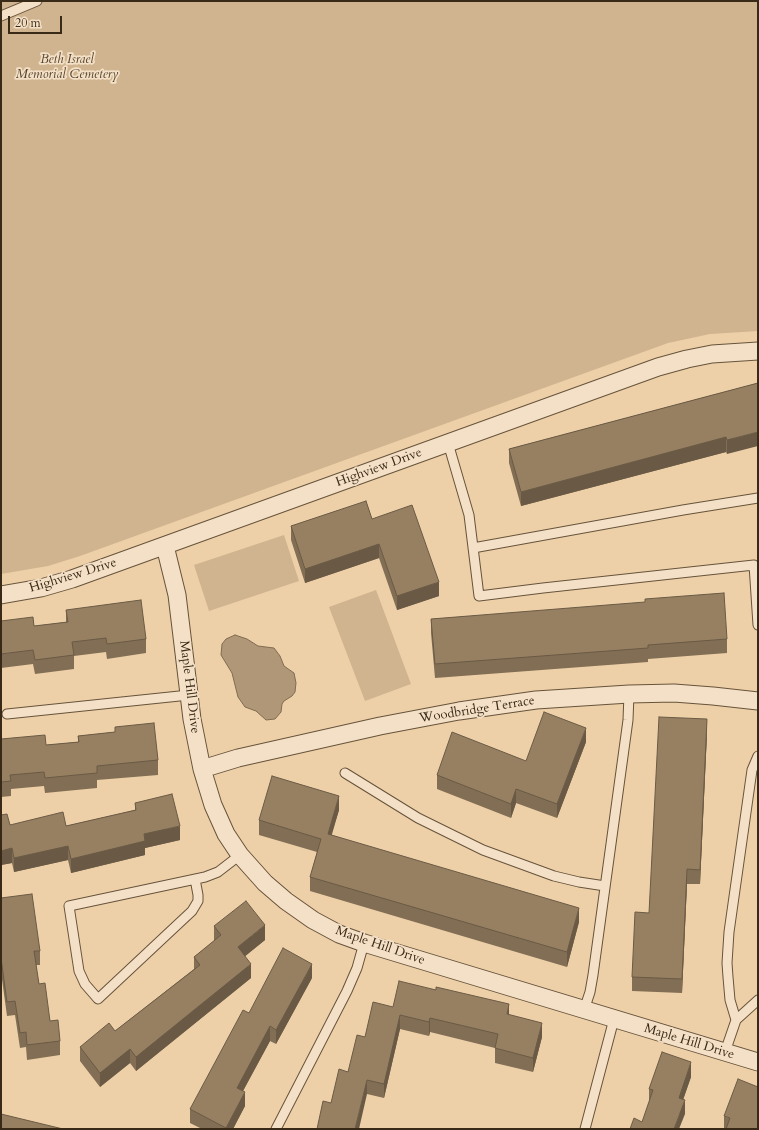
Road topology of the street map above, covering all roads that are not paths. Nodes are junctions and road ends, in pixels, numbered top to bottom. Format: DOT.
graph roads {
  1 [pos="36,1"];
  2 [pos="1,16"];
  3 [pos="758,351"];
  4 [pos="448,443"];
  5 [pos="758,498"];
  6 [pos="165,546"];
  7 [pos="474,548"];
  8 [pos="1,595"];
  9 [pos="758,625"];
  10 [pos="189,694"];
  11 [pos="629,694"];
  12 [pos="758,701"];
  13 [pos="7,714"];
  14 [pos="758,756"];
  15 [pos="202,769"];
  16 [pos="345,773"];
  17 [pos="240,855"];
  18 [pos="195,880"];
  19 [pos="605,886"];
  20 [pos="364,943"];
  21 [pos="758,1000"];
  22 [pos="584,1010"];
  23 [pos="614,1019"];
  24 [pos="736,1020"];
  25 [pos="725,1052"];
  26 [pos="758,1062"];
  27 [pos="276,1129"];
  28 [pos="585,1129"];
  1 -- 2 [label="lane"];
  3 -- 4 [label="street, Highview Drive"];
  4 -- 6 [label="street, Highview Drive"];
  4 -- 7 [label="lane"];
  5 -- 7 [label="lane"];
  6 -- 8 [label="street, Highview Drive"];
  6 -- 10 [label="street, Maple Hill Drive"];
  7 -- 9 [label="lane"];
  10 -- 13 [label="lane"];
  10 -- 15 [label="street, Maple Hill Drive"];
  11 -- 12 [label="street, Woodbridge Terrace"];
  11 -- 15 [label="street, Woodbridge Terrace"];
  11 -- 19 [label="lane"];
  14 -- 24 [label="lane"];
  15 -- 17 [label="street, Maple Hill Drive"];
  16 -- 19 [label="lane"];
  17 -- 18 [label="lane"];
  17 -- 20 [label="street, Maple Hill Drive"];
  18 -- 18 [label="lane"];
  19 -- 22 [label="lane"];
  20 -- 22 [label="street, Maple Hill Drive"];
  20 -- 27 [label="lane"];
  21 -- 24 [label="lane"];
  22 -- 23 [label="street, Maple Hill Drive"];
  23 -- 25 [label="street, Maple Hill Drive"];
  23 -- 28 [label="lane"];
  24 -- 25 [label="lane"];
  25 -- 26 [label="street, Maple Hill Drive"];
}
